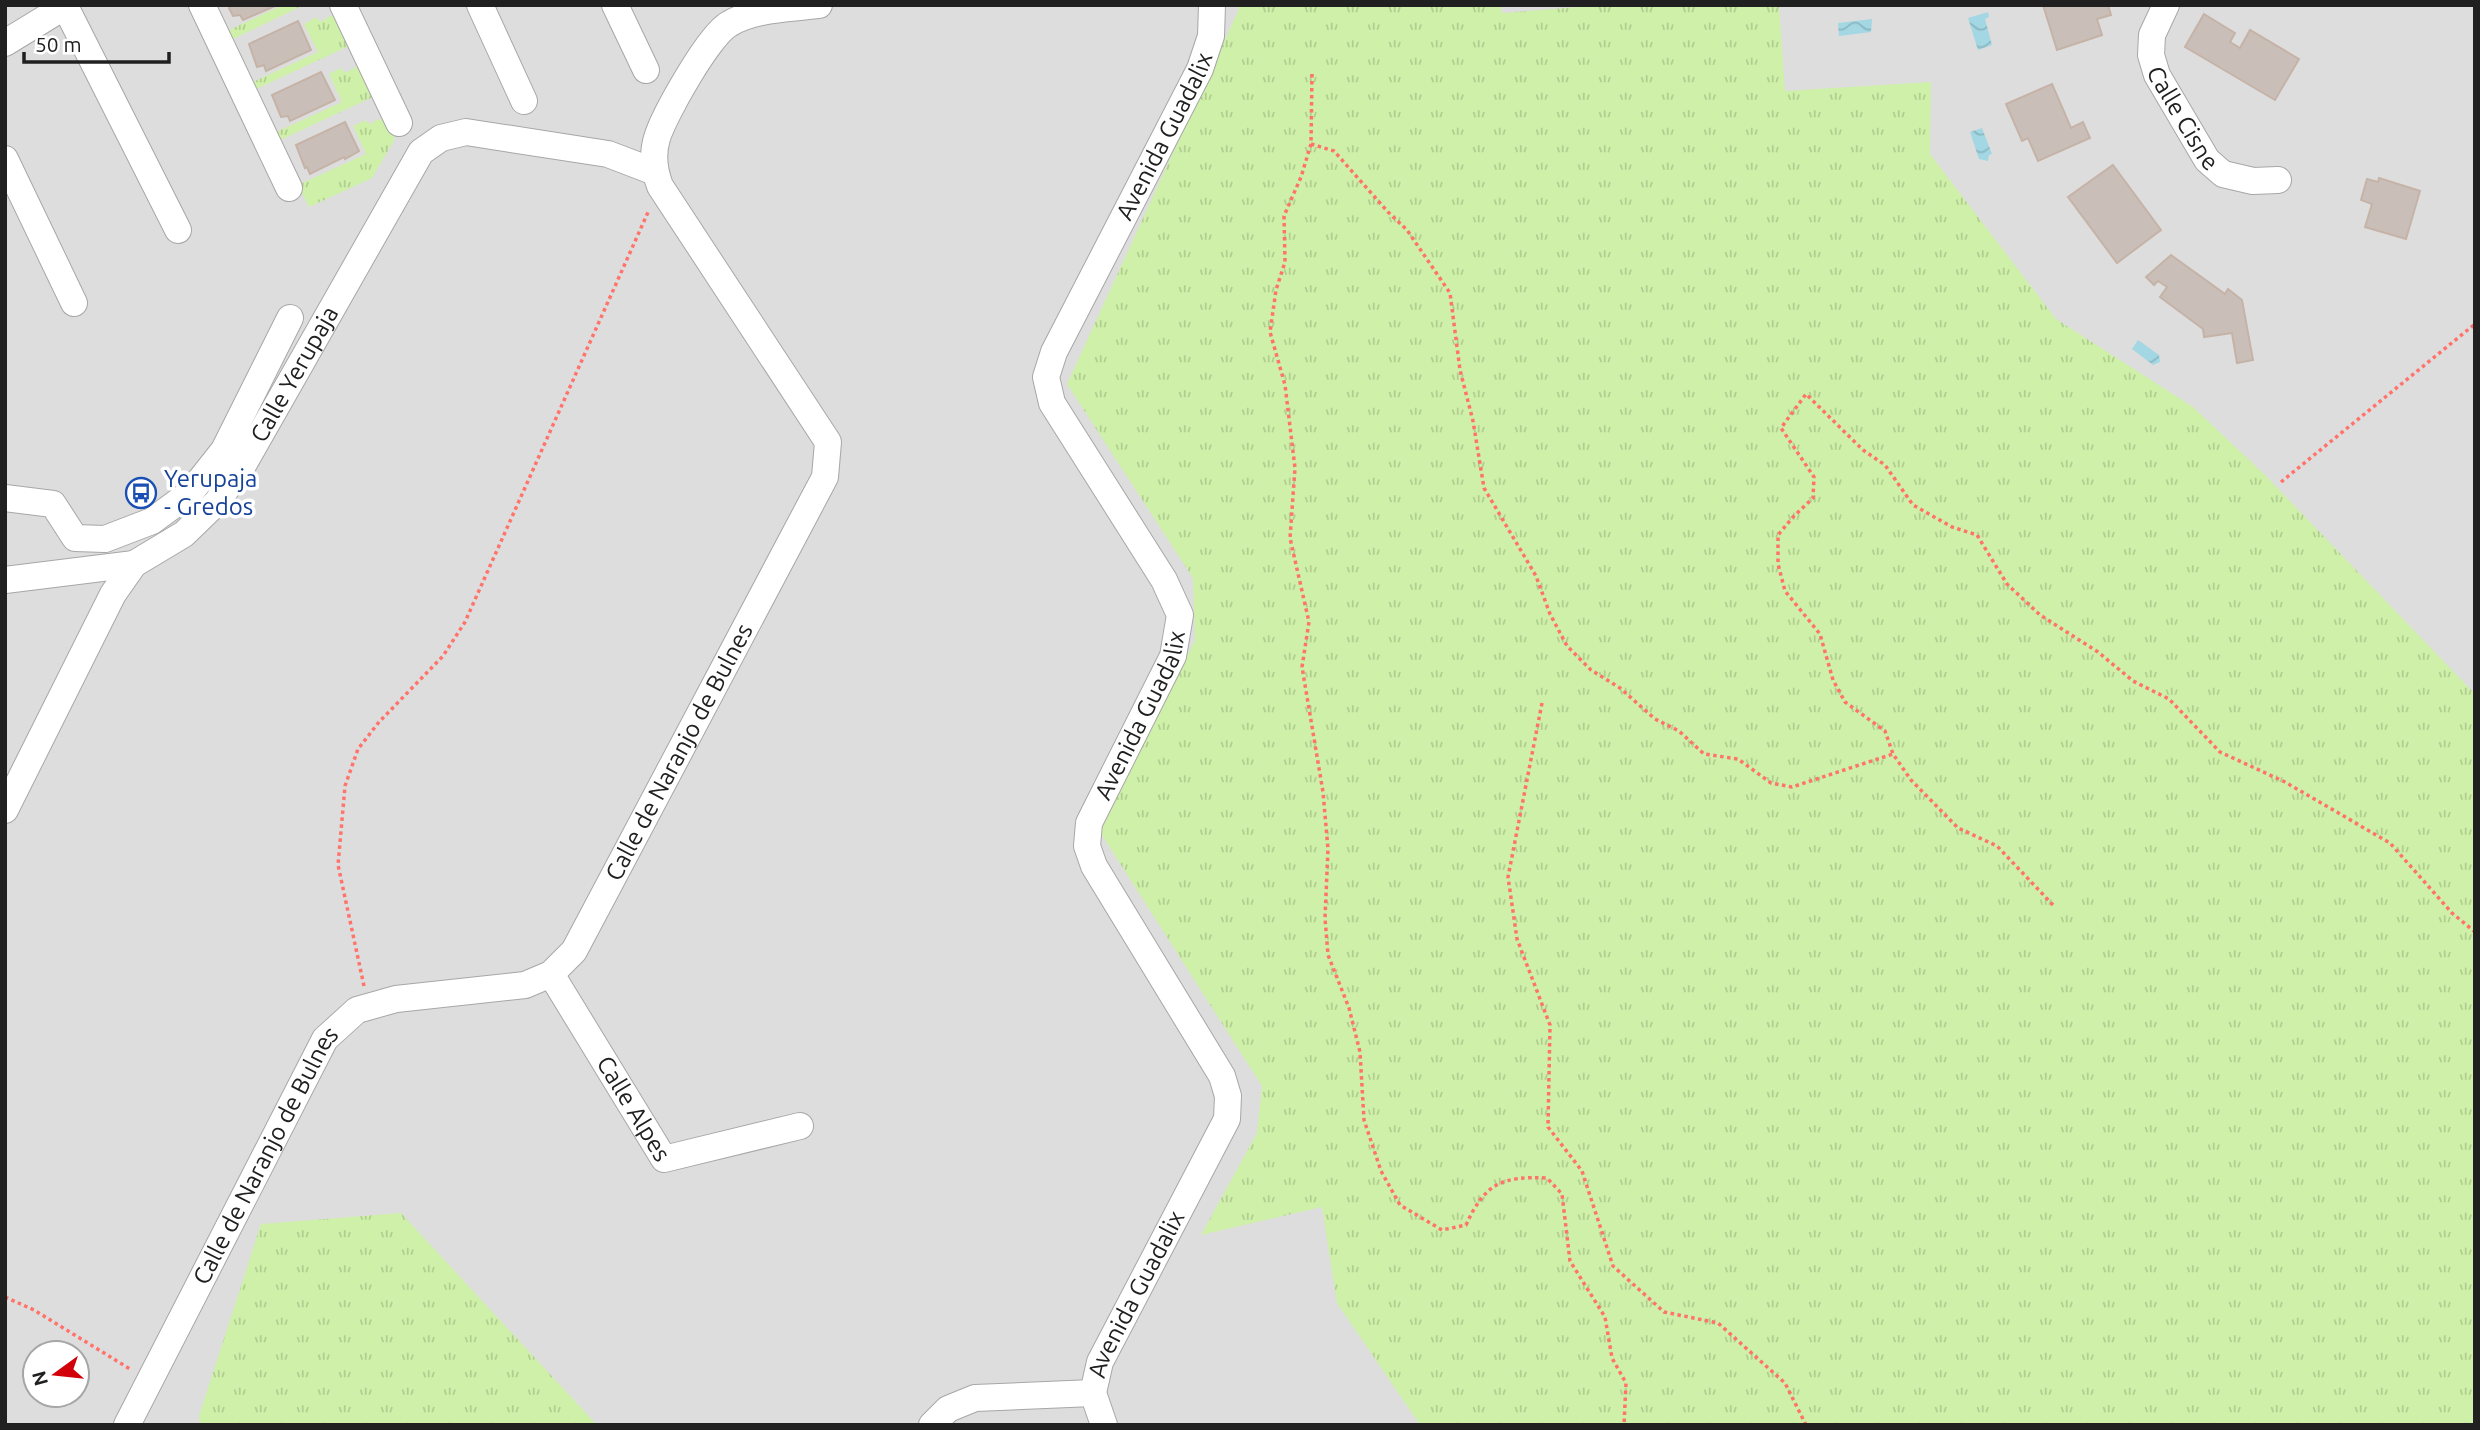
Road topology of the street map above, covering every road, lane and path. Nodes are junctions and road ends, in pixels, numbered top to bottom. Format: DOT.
graph roads {
  1 [pos="202,5"];
  2 [pos="343,5"];
  3 [pos="480,5"];
  4 [pos="615,5"];
  5 [pos="820,5"];
  6 [pos="1212,5"];
  7 [pos="2166,5"];
  8 [pos="66,6"];
  9 [pos="5,43"];
  10 [pos="646,70"];
  11 [pos="1312,74"];
  12 [pos="524,101"];
  13 [pos="398,123"];
  14 [pos="657,139"];
  15 [pos="1311,144"];
  16 [pos="608,154"];
  17 [pos="5,159"];
  18 [pos="657,179"];
  19 [pos="2278,180"];
  20 [pos="289,188"];
  21 [pos="178,230"];
  22 [pos="74,303"];
  23 [pos="289,317"];
  24 [pos="2475,324"];
  25 [pos="2281,482"];
  26 [pos="5,498"];
  27 [pos="134,564"];
  28 [pos="5,580"];
  29 [pos="1542,704"];
  30 [pos="1894,754"];
  31 [pos="5,810"];
  32 [pos="2053,905"];
  33 [pos="2475,932"];
  34 [pos="551,974"];
  35 [pos="368,1007"];
  36 [pos="800,1126"];
  37 [pos="5,1297"];
  38 [pos="149,1381"];
  39 [pos="1093,1393"];
  40 [pos="127,1425"];
  41 [pos="932,1425"];
  42 [pos="1104,1425"];
  43 [pos="1624,1425"];
  44 [pos="1806,1425"];
  1 -- 20 [label="street"];
  2 -- 13 [label="street"];
  3 -- 12 [label="street"];
  4 -- 10 [label="street"];
  5 -- 14 [label="street"];
  6 -- 39 [label="street, Avenida Guadalix"];
  7 -- 19 [label="street, Calle Cisne"];
  8 -- 9 [label="street"];
  8 -- 21 [label="street"];
  11 -- 15 [label="path"];
  14 -- 16 [label="street, Calle Yerupaja"];
  14 -- 18 [label="street"];
  15 -- 30 [label="path"];
  15 -- 43 [label="path"];
  16 -- 18 [label="street, Calle Yerupaja"];
  16 -- 27 [label="street, Calle Yerupaja"];
  17 -- 22 [label="street"];
  18 -- 34 [label="street, Calle de Naranjo de Bulnes"];
  18 -- 35 [label="path"];
  23 -- 26 [label="street"];
  24 -- 25 [label="path"];
  27 -- 28 [label="street"];
  27 -- 31 [label="street, Calle Yerupaja"];
  29 -- 44 [label="path"];
  30 -- 32 [label="path"];
  30 -- 33 [label="path"];
  34 -- 35 [label="street, Calle de Naranjo de Bulnes"];
  34 -- 36 [label="street, Calle Alpes"];
  35 -- 38 [label="street, Calle de Naranjo de Bulnes"];
  37 -- 38 [label="path"];
  38 -- 40 [label="street, Calle de Naranjo de Bulnes"];
  39 -- 41 [label="street"];
  39 -- 42 [label="street, Avenida Guadalix"];
}
